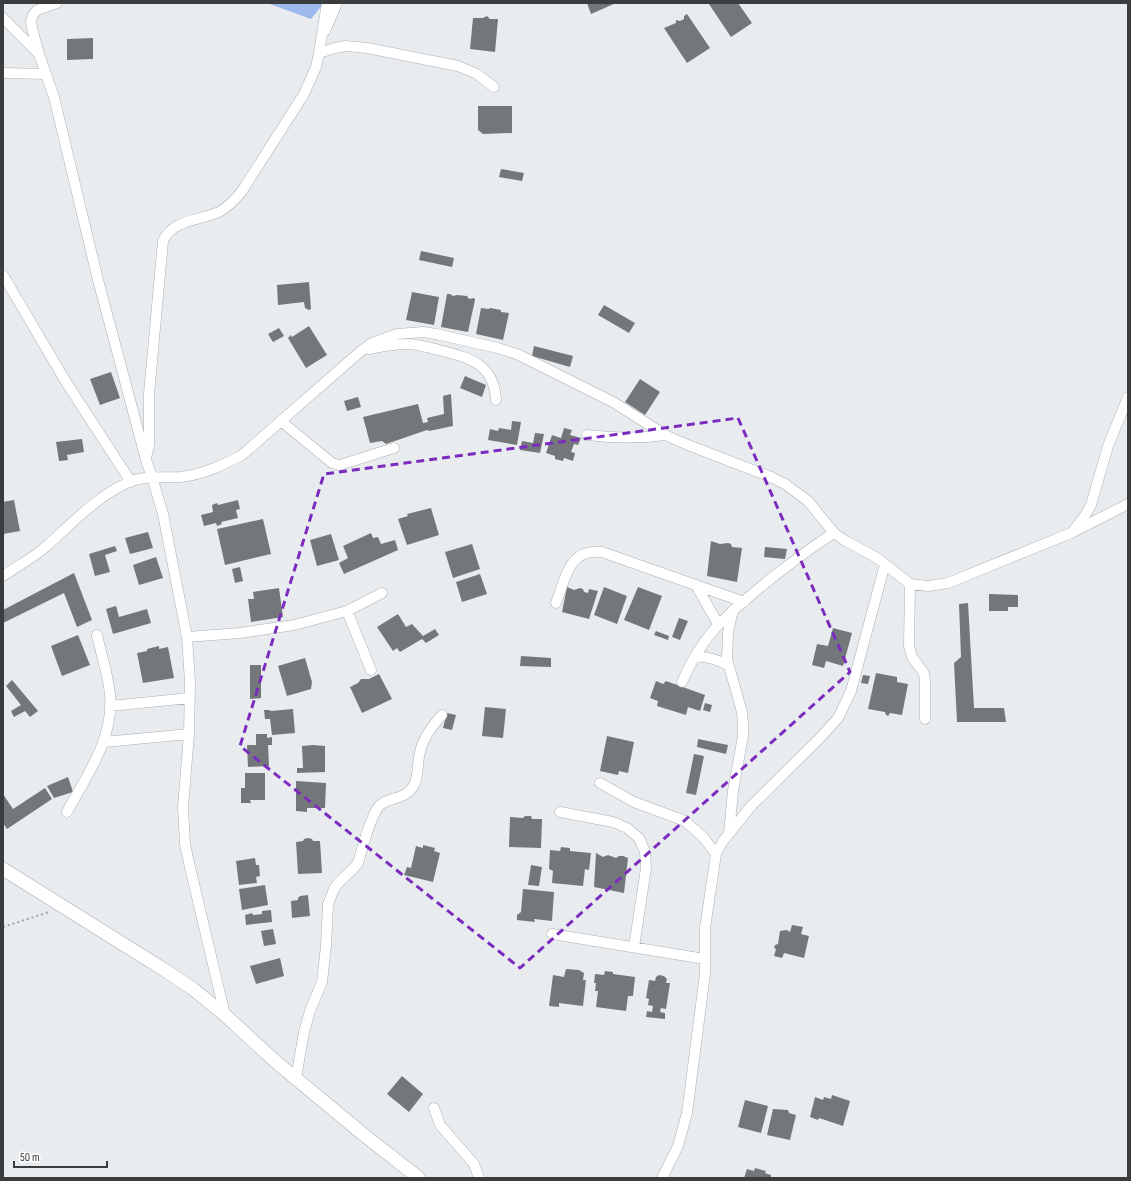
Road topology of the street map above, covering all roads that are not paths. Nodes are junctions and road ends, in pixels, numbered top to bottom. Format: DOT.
graph roads {
  1 [pos="57,3"];
  2 [pos="327,3"];
  3 [pos="337,3"];
  4 [pos="3,18"];
  5 [pos="322,38"];
  6 [pos="319,53"];
  7 [pos="39,54"];
  8 [pos="3,73"];
  9 [pos="46,74"];
  10 [pos="494,87"];
  11 [pos="3,275"];
  12 [pos="361,351"];
  13 [pos="1128,397"];
  14 [pos="496,400"];
  15 [pos="281,421"];
  16 [pos="587,435"];
  17 [pos="665,435"];
  18 [pos="394,448"];
  19 [pos="146,460"];
  20 [pos="152,477"];
  21 [pos="131,482"];
  22 [pos="1128,504"];
  23 [pos="834,533"];
  24 [pos="1071,533"];
  25 [pos="885,564"];
  26 [pos="3,576"];
  27 [pos="910,584"];
  28 [pos="696,585"];
  29 [pos="382,593"];
  30 [pos="744,602"];
  31 [pos="556,603"];
  32 [pos="733,610"];
  33 [pos="347,611"];
  34 [pos="718,624"];
  35 [pos="97,635"];
  36 [pos="187,637"];
  37 [pos="695,656"];
  38 [pos="728,664"];
  39 [pos="371,670"];
  40 [pos="682,682"];
  41 [pos="190,698"];
  42 [pos="110,706"];
  43 [pos="442,715"];
  44 [pos="925,719"];
  45 [pos="189,734"];
  46 [pos="104,742"];
  47 [pos="600,783"];
  48 [pos="67,812"];
  49 [pos="560,812"];
  50 [pos="728,835"];
  51 [pos="716,854"];
  52 [pos="3,869"];
  53 [pos="552,934"];
  54 [pos="634,947"];
  55 [pos="705,959"];
  56 [pos="225,1015"];
  57 [pos="296,1078"];
  58 [pos="434,1108"];
  59 [pos="419,1178"];
  60 [pos="479,1178"];
  61 [pos="662,1178"];
  1 -- 7 [label="street"];
  2 -- 5 [label="street"];
  3 -- 5 [label="street"];
  4 -- 7 [label="street"];
  5 -- 6 [label="street"];
  6 -- 10 [label="street"];
  6 -- 19 [label="street"];
  7 -- 9 [label="street"];
  8 -- 9 [label="street"];
  9 -- 19 [label="street"];
  11 -- 21 [label="street"];
  12 -- 14 [label="street"];
  12 -- 15 [label="street"];
  12 -- 17 [label="street"];
  13 -- 24 [label="street"];
  15 -- 18 [label="street"];
  15 -- 20 [label="street"];
  16 -- 17 [label="street"];
  17 -- 23 [label="street"];
  19 -- 20 [label="street"];
  20 -- 21 [label="street"];
  20 -- 36 [label="street"];
  21 -- 26 [label="street"];
  22 -- 24 [label="street"];
  23 -- 25 [label="street"];
  23 -- 30 [label="street"];
  24 -- 27 [label="street"];
  25 -- 27 [label="street"];
  25 -- 50 [label="street"];
  27 -- 44 [label="street"];
  28 -- 30 [label="street"];
  28 -- 31 [label="street"];
  28 -- 34 [label="street"];
  29 -- 33 [label="street"];
  30 -- 32 [label="street"];
  32 -- 34 [label="street"];
  32 -- 38 [label="street"];
  33 -- 36 [label="street"];
  33 -- 39 [label="street"];
  34 -- 37 [label="street"];
  35 -- 42 [label="street"];
  36 -- 41 [label="street"];
  37 -- 38 [label="street"];
  37 -- 40 [label="street"];
  38 -- 50 [label="street"];
  41 -- 42 [label="street"];
  41 -- 45 [label="street"];
  42 -- 46 [label="street"];
  43 -- 57 [label="street"];
  45 -- 46 [label="street"];
  45 -- 56 [label="street"];
  46 -- 48 [label="street"];
  47 -- 51 [label="street"];
  49 -- 54 [label="street"];
  50 -- 51 [label="street"];
  51 -- 55 [label="street"];
  52 -- 56 [label="street"];
  53 -- 54 [label="street"];
  54 -- 55 [label="street"];
  55 -- 61 [label="street"];
  56 -- 57 [label="street"];
  57 -- 59 [label="street"];
  58 -- 60 [label="street"];
}
